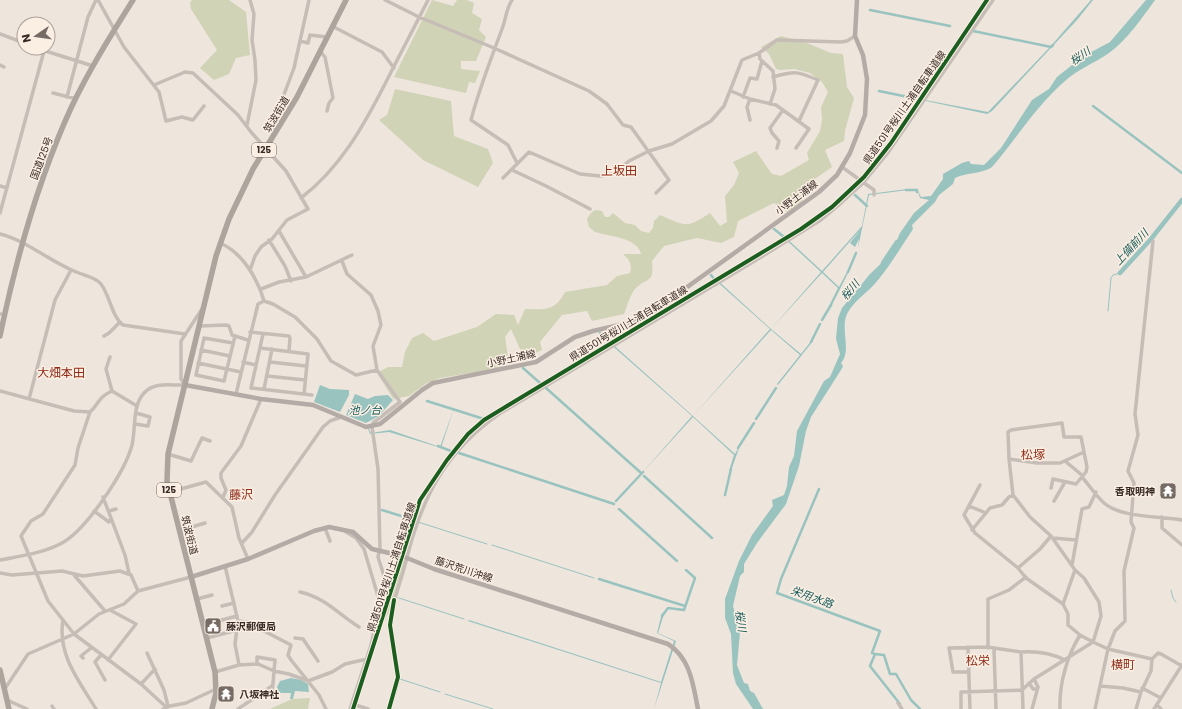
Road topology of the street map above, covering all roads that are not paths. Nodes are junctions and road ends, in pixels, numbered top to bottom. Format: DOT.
graph roads {
  1 [pos="97,0"];
  2 [pos="129,0"];
  3 [pos="133,0"];
  4 [pos="250,0"];
  5 [pos="309,0"];
  6 [pos="346,0"];
  7 [pos="385,0"];
  8 [pos="428,0"];
  9 [pos="512,0"];
  10 [pos="857,0"];
  11 [pos="992,0"];
  12 [pos="419,17"];
  13 [pos="332,26"];
  14 [pos="114,28"];
  15 [pos="0,34"];
  16 [pos="855,36"];
  17 [pos="327,37"];
  18 [pos="16,40"];
  19 [pos="300,41"];
  20 [pos="494,48"];
  21 [pos="320,51"];
  22 [pos="759,53"];
  23 [pos="56,55"];
  24 [pos="43,56"];
  25 [pos="76,61"];
  26 [pos="762,61"];
  27 [pos="90,64"];
  28 [pos="394,68"];
  29 [pos="773,77"];
  30 [pos="154,85"];
  31 [pos="731,91"];
  32 [pos="53,93"];
  33 [pos="743,97"];
  34 [pos="70,98"];
  35 [pos="750,99"];
  36 [pos="770,104"];
  37 [pos="204,106"];
  38 [pos="783,110"];
  39 [pos="327,111"];
  40 [pos="750,120"];
  41 [pos="799,121"];
  42 [pos="247,125"];
  43 [pos="278,129"];
  44 [pos="265,148"];
  45 [pos="777,148"];
  46 [pos="796,148"];
  47 [pos="650,151"];
  48 [pos="517,163"];
  49 [pos="842,167"];
  50 [pos="512,170"];
  51 [pos="503,178"];
  52 [pos="863,183"];
  53 [pos="0,186"];
  54 [pos="7,188"];
  55 [pos="656,193"];
  56 [pos="874,194"];
  57 [pos="301,198"];
  58 [pos="590,210"];
  59 [pos="0,213"];
  60 [pos="279,231"];
  61 [pos="0,234"];
  62 [pos="270,240"];
  63 [pos="1153,241"];
  64 [pos="22,242"];
  65 [pos="220,242"];
  66 [pos="352,255"];
  67 [pos="342,261"];
  68 [pos="71,270"];
  69 [pos="250,270"];
  70 [pos="306,277"];
  71 [pos="291,281"];
  72 [pos="261,290"];
  73 [pos="264,301"];
  74 [pos="204,307"];
  75 [pos="0,316"];
  76 [pos="120,322"];
  77 [pos="199,326"];
  78 [pos="250,332"];
  79 [pos="185,334"];
  80 [pos="263,334"];
  81 [pos="0,336"];
  82 [pos="104,336"];
  83 [pos="235,336"];
  84 [pos="248,340"];
  85 [pos="233,343"];
  86 [pos="260,348"];
  87 [pos="272,349"];
  88 [pos="201,350"];
  89 [pos="289,351"];
  90 [pos="110,356"];
  91 [pos="230,356"];
  92 [pos="243,362"];
  93 [pos="270,362"];
  94 [pos="198,363"];
  95 [pos="256,365"];
  96 [pos="306,366"];
  97 [pos="227,369"];
  98 [pos="377,370"];
  99 [pos="241,372"];
  100 [pos="267,376"];
  101 [pos="305,380"];
  102 [pos="185,385"];
  103 [pos="264,389"];
  104 [pos="0,391"];
  105 [pos="112,391"];
  106 [pos="289,392"];
  107 [pos="236,394"];
  108 [pos="304,394"];
  109 [pos="312,395"];
  110 [pos="30,399"];
  111 [pos="261,399"];
  112 [pos="288,402"];
  113 [pos="137,406"];
  114 [pos="90,412"];
  115 [pos="136,413"];
  116 [pos="341,417"];
  117 [pos="135,424"];
  118 [pos="372,427"];
  119 [pos="210,441"];
  120 [pos="1084,452"];
  121 [pos="168,454"];
  122 [pos="1009,459"];
  123 [pos="1065,461"];
  124 [pos="1083,476"];
  125 [pos="1065,482"];
  126 [pos="980,485"];
  127 [pos="1051,488"];
  128 [pos="170,492"];
  129 [pos="1096,492"];
  130 [pos="1013,496"];
  131 [pos="103,497"];
  132 [pos="223,497"];
  133 [pos="1054,501"];
  134 [pos="969,506"];
  135 [pos="116,509"];
  136 [pos="94,511"];
  137 [pos="109,511"];
  138 [pos="986,513"];
  139 [pos="1132,514"];
  140 [pos="1162,517"];
  141 [pos="111,519"];
  142 [pos="1182,520"];
  143 [pos="205,523"];
  144 [pos="324,528"];
  145 [pos="972,530"];
  146 [pos="179,531"];
  147 [pos="345,531"];
  148 [pos="1052,537"];
  149 [pos="1076,540"];
  150 [pos="330,541"];
  151 [pos="242,543"];
  152 [pos="1182,545"];
  153 [pos="380,551"];
  154 [pos="27,554"];
  155 [pos="406,558"];
  156 [pos="248,559"];
  157 [pos="0,560"];
  158 [pos="1072,565"];
  159 [pos="225,566"];
  160 [pos="1018,568"];
  161 [pos="1076,570"];
  162 [pos="0,573"];
  163 [pos="37,573"];
  164 [pos="129,573"];
  165 [pos="74,575"];
  166 [pos="191,577"];
  167 [pos="1026,577"];
  168 [pos="138,591"];
  169 [pos="300,592"];
  170 [pos="212,595"];
  171 [pos="197,599"];
  172 [pos="234,603"];
  173 [pos="380,603"];
  174 [pos="1063,604"];
  175 [pos="222,606"];
  176 [pos="110,610"];
  177 [pos="105,611"];
  178 [pos="237,616"];
  179 [pos="63,620"];
  180 [pos="238,620"];
  181 [pos="203,625"];
  182 [pos="359,627"];
  183 [pos="237,630"];
  184 [pos="74,634"];
  185 [pos="1080,635"];
  186 [pos="207,638"];
  187 [pos="295,638"];
  188 [pos="63,639"];
  189 [pos="1094,642"];
  190 [pos="968,647"];
  191 [pos="91,648"];
  192 [pos="988,648"];
  193 [pos="1108,649"];
  194 [pos="994,650"];
  195 [pos="1021,652"];
  196 [pos="147,653"];
  197 [pos="101,655"];
  198 [pos="1070,657"];
  199 [pos="83,658"];
  200 [pos="367,659"];
  201 [pos="1152,659"];
  202 [pos="108,660"];
  203 [pos="1065,660"];
  204 [pos="318,661"];
  205 [pos="257,664"];
  206 [pos="239,665"];
  207 [pos="1182,665"];
  208 [pos="155,669"];
  209 [pos="0,670"];
  210 [pos="274,671"];
  211 [pos="215,672"];
  212 [pos="969,672"];
  213 [pos="1034,679"];
  214 [pos="105,680"];
  215 [pos="308,681"];
  216 [pos="1029,683"];
  217 [pos="142,684"];
  218 [pos="0,685"];
  219 [pos="272,686"];
  220 [pos="1100,686"];
  221 [pos="216,689"];
  222 [pos="1036,689"];
  223 [pos="4,690"];
  224 [pos="1022,690"];
  225 [pos="1142,690"];
  226 [pos="996,691"];
  227 [pos="970,692"];
  228 [pos="272,695"];
  229 [pos="1162,698"];
  230 [pos="7,700"];
  231 [pos="352,704"];
  232 [pos="898,704"];
  233 [pos="165,707"];
  234 [pos="357,707"];
  235 [pos="1156,707"];
  236 [pos="240,708"];
  237 [pos="5,709"];
  238 [pos="9,709"];
  239 [pos="27,709"];
  240 [pos="96,709"];
  241 [pos="212,709"];
  242 [pos="326,709"];
  243 [pos="350,709"];
  244 [pos="368,709"];
  245 [pos="389,709"];
  246 [pos="698,709"];
  247 [pos="902,709"];
  248 [pos="961,709"];
  249 [pos="970,709"];
  250 [pos="996,709"];
  251 [pos="1023,709"];
  252 [pos="1032,709"];
  253 [pos="1060,709"];
  254 [pos="1095,709"];
  255 [pos="1136,709"];
  256 [pos="1161,709"];
  1 -- 14 [label="street"];
  1 -- 25 [label="street"];
  2 -- 14 [label="highway, 国道125号"];
  3 -- 14 [label="highway, 国道125号"];
  4 -- 42 [label="street"];
  5 -- 19 [label="street"];
  6 -- 13 [label="highway, 筑波街道 / 125"];
  7 -- 12 [label="street"];
  8 -- 12 [label="street"];
  9 -- 20 [label="street"];
  10 -- 16 [label="main road, 小野土浦線"];
  11 -- 52 [label="street"];
  12 -- 20 [label="street"];
  12 -- 28 [label="street"];
  13 -- 17 [label="highway, 筑波街道 / 125"];
  13 -- 28 [label="street"];
  14 -- 27 [label="highway, 国道125号"];
  14 -- 30 [label="street"];
  14 -- 64 [label="highway, 国道125号"];
  15 -- 18 [label="street"];
  16 -- 22 [label="street"];
  16 -- 49 [label="main road, 小野土浦線"];
  17 -- 19 [label="street"];
  17 -- 21 [label="highway, 筑波街道 / 125"];
  19 -- 43 [label="street"];
  20 -- 47 [label="street"];
  20 -- 48 [label="street"];
  21 -- 39 [label="street"];
  21 -- 43 [label="highway, 筑波街道 / 125"];
  22 -- 26 [label="street"];
  22 -- 31 [label="street"];
  23 -- 25 [label="street"];
  24 -- 54 [label="street"];
  25 -- 27 [label="street"];
  25 -- 34 [label="street"];
  26 -- 29 [label="street"];
  26 -- 33 [label="street"];
  27 -- 34 [label="highway, 国道125号"];
  28 -- 57 [label="street"];
  29 -- 36 [label="street"];
  29 -- 41 [label="street"];
  30 -- 37 [label="street"];
  30 -- 42 [label="street"];
  31 -- 33 [label="street"];
  31 -- 47 [label="street"];
  32 -- 34 [label="street"];
  33 -- 35 [label="street"];
  34 -- 64 [label="highway, 国道125号"];
  35 -- 36 [label="street"];
  35 -- 40 [label="street"];
  36 -- 38 [label="street"];
  38 -- 41 [label="street"];
  38 -- 45 [label="street"];
  41 -- 46 [label="street"];
  42 -- 44 [label="street"];
  43 -- 44 [label="highway, 筑波街道 / 125"];
  44 -- 57 [label="street"];
  44 -- 65 [label="highway, 筑波街道 / 125"];
  47 -- 48 [label="street"];
  47 -- 55 [label="street"];
  48 -- 50 [label="street"];
  49 -- 52 [label="street"];
  49 -- 118 [label="main road, 小野土浦線"];
  50 -- 51 [label="street"];
  50 -- 58 [label="street"];
  52 -- 56 [label="street"];
  52 -- 155 [label="street"];
  53 -- 54 [label="street"];
  54 -- 59 [label="street"];
  57 -- 60 [label="street"];
  60 -- 62 [label="street"];
  60 -- 70 [label="street"];
  61 -- 64 [label="street"];
  62 -- 69 [label="street"];
  62 -- 71 [label="street"];
  63 -- 139 [label="street"];
  64 -- 68 [label="street"];
  64 -- 75 [label="highway, 国道125号"];
  64 -- 81 [label="highway, 国道125号"];
  65 -- 69 [label="street"];
  65 -- 74 [label="highway, 筑波街道 / 125"];
  66 -- 67 [label="street"];
  67 -- 70 [label="street"];
  67 -- 98 [label="street"];
  68 -- 76 [label="street"];
  68 -- 110 [label="street"];
  69 -- 72 [label="street"];
  70 -- 71 [label="street"];
  71 -- 72 [label="street"];
  72 -- 73 [label="street"];
  73 -- 78 [label="street"];
  73 -- 98 [label="street"];
  74 -- 77 [label="highway, 筑波街道 / 125"];
  74 -- 79 [label="street, 筑波街道"];
  76 -- 79 [label="street"];
  76 -- 82 [label="street"];
  77 -- 83 [label="street"];
  77 -- 102 [label="highway, 筑波街道 / 125"];
  78 -- 80 [label="street"];
  78 -- 84 [label="street"];
  79 -- 102 [label="street, 筑波街道"];
  80 -- 86 [label="street"];
  80 -- 89 [label="street"];
  83 -- 84 [label="street"];
  83 -- 85 [label="street"];
  84 -- 92 [label="street"];
  85 -- 88 [label="street"];
  85 -- 91 [label="street"];
  86 -- 87 [label="street"];
  86 -- 95 [label="street"];
  87 -- 89 [label="street"];
  87 -- 93 [label="street"];
  88 -- 91 [label="street"];
  88 -- 94 [label="street"];
  89 -- 96 [label="street"];
  90 -- 105 [label="street"];
  91 -- 97 [label="street"];
  92 -- 95 [label="street"];
  92 -- 99 [label="street"];
  93 -- 96 [label="street"];
  93 -- 100 [label="street"];
  94 -- 97 [label="street"];
  94 -- 97 [label="street"];
  95 -- 103 [label="street"];
  96 -- 101 [label="street"];
  97 -- 99 [label="street"];
  98 -- 118 [label="street"];
  99 -- 107 [label="street"];
  100 -- 101 [label="street"];
  100 -- 103 [label="street"];
  101 -- 108 [label="street"];
  102 -- 107 [label="main road"];
  102 -- 113 [label="street"];
  102 -- 121 [label="highway, 筑波街道 / 125"];
  103 -- 106 [label="street"];
  104 -- 110 [label="street"];
  105 -- 113 [label="street"];
  105 -- 114 [label="street"];
  106 -- 108 [label="street"];
  106 -- 112 [label="street"];
  107 -- 111 [label="main road"];
  108 -- 109 [label="street"];
  110 -- 114 [label="street"];
  111 -- 112 [label="main road"];
  111 -- 132 [label="street"];
  112 -- 116 [label="main road"];
  113 -- 115 [label="street"];
  114 -- 154 [label="street"];
  115 -- 117 [label="street"];
  115 -- 117 [label="street"];
  116 -- 118 [label="main road"];
  116 -- 151 [label="street"];
  117 -- 131 [label="street"];
  118 -- 153 [label="street"];
  119 -- 121 [label="street"];
  120 -- 122 [label="street"];
  120 -- 123 [label="street"];
  120 -- 124 [label="street"];
  121 -- 128 [label="highway, 筑波街道 / 125"];
  122 -- 123 [label="street"];
  122 -- 130 [label="street"];
  123 -- 124 [label="street"];
  124 -- 125 [label="street"];
  124 -- 129 [label="street"];
  125 -- 127 [label="street"];
  125 -- 133 [label="street"];
  126 -- 134 [label="street"];
  128 -- 132 [label="street"];
  128 -- 146 [label="highway, 筑波街道 / 125"];
  129 -- 139 [label="street"];
  129 -- 149 [label="street"];
  130 -- 138 [label="street"];
  130 -- 148 [label="street"];
  131 -- 136 [label="street"];
  131 -- 137 [label="street"];
  132 -- 151 [label="street"];
  134 -- 138 [label="street"];
  134 -- 145 [label="street"];
  135 -- 137 [label="street"];
  136 -- 141 [label="street"];
  136 -- 154 [label="street"];
  137 -- 141 [label="street"];
  138 -- 145 [label="street"];
  139 -- 140 [label="street"];
  139 -- 193 [label="street"];
  140 -- 142 [label="street"];
  140 -- 152 [label="street"];
  141 -- 164 [label="street"];
  143 -- 146 [label="street"];
  144 -- 147 [label="main road, 藤沢荒川沖線"];
  144 -- 150 [label="street"];
  144 -- 156 [label="main road, 藤沢荒川沖線"];
  145 -- 160 [label="street"];
  146 -- 166 [label="highway, 筑波街道 / 125"];
  147 -- 153 [label="main road, 藤沢荒川沖線"];
  147 -- 173 [label="street"];
  148 -- 149 [label="street"];
  148 -- 158 [label="street"];
  148 -- 160 [label="street"];
  149 -- 158 [label="street"];
  151 -- 156 [label="street"];
  153 -- 155 [label="main road, 藤沢荒川沖線"];
  153 -- 173 [label="street"];
  154 -- 157 [label="street"];
  154 -- 163 [label="street"];
  155 -- 245 [label="street"];
  155 -- 246 [label="main road, 藤沢荒川沖線"];
  156 -- 159 [label="main road, 藤沢荒川沖線"];
  158 -- 161 [label="street"];
  159 -- 166 [label="main road, 藤沢荒川沖線"];
  159 -- 172 [label="street"];
  160 -- 167 [label="street"];
  161 -- 174 [label="street"];
  161 -- 189 [label="street"];
  162 -- 163 [label="street"];
  163 -- 165 [label="street"];
  163 -- 179 [label="street"];
  164 -- 165 [label="street"];
  164 -- 168 [label="street"];
  165 -- 177 [label="street"];
  166 -- 168 [label="street"];
  166 -- 171 [label="highway, 筑波街道 / 125"];
  167 -- 174 [label="street"];
  167 -- 192 [label="street"];
  168 -- 176 [label="street"];
  169 -- 182 [label="street"];
  170 -- 171 [label="street"];
  171 -- 181 [label="highway, 筑波街道 / 125"];
  172 -- 175 [label="street"];
  172 -- 178 [label="street"];
  173 -- 200 [label="street"];
  174 -- 185 [label="street"];
  176 -- 177 [label="street"];
  176 -- 202 [label="street"];
  177 -- 184 [label="street"];
  178 -- 180 [label="street"];
  178 -- 181 [label="street"];
  179 -- 184 [label="street"];
  179 -- 188 [label="street"];
  180 -- 183 [label="street"];
  180 -- 215 [label="street"];
  181 -- 186 [label="highway, 筑波街道 / 125"];
  183 -- 186 [label="street"];
  183 -- 206 [label="street"];
  184 -- 188 [label="street"];
  184 -- 191 [label="street"];
  185 -- 189 [label="street"];
  185 -- 198 [label="street"];
  186 -- 211 [label="highway, 筑波街道 / 125"];
  187 -- 204 [label="street"];
  188 -- 223 [label="street"];
  188 -- 240 [label="street"];
  189 -- 193 [label="street"];
  189 -- 198 [label="street"];
  190 -- 192 [label="street"];
  190 -- 212 [label="street"];
  190 -- 212 [label="street"];
  191 -- 197 [label="street"];
  191 -- 199 [label="street"];
  192 -- 194 [label="street"];
  193 -- 201 [label="street"];
  193 -- 220 [label="street"];
  194 -- 195 [label="street"];
  194 -- 226 [label="street"];
  195 -- 203 [label="street"];
  195 -- 224 [label="street"];
  196 -- 208 [label="street"];
  197 -- 202 [label="street"];
  197 -- 214 [label="street"];
  198 -- 203 [label="street"];
  198 -- 253 [label="street"];
  200 -- 215 [label="street"];
  200 -- 231 [label="street"];
  201 -- 207 [label="street"];
  201 -- 225 [label="street"];
  202 -- 217 [label="street"];
  203 -- 213 [label="street"];
  205 -- 206 [label="street"];
  205 -- 210 [label="street"];
  205 -- 210 [label="street"];
  206 -- 211 [label="street"];
  207 -- 229 [label="street"];
  208 -- 217 [label="street"];
  208 -- 233 [label="street"];
  209 -- 223 [label="highway"];
  210 -- 215 [label="street"];
  210 -- 219 [label="street"];
  211 -- 221 [label="highway, 筑波街道 / 125"];
  212 -- 227 [label="street"];
  213 -- 216 [label="street"];
  213 -- 222 [label="street"];
  215 -- 242 [label="street"];
  216 -- 222 [label="street"];
  216 -- 224 [label="street"];
  217 -- 233 [label="street"];
  218 -- 237 [label="highway"];
  219 -- 228 [label="street"];
  219 -- 236 [label="street"];
  220 -- 225 [label="street"];
  220 -- 254 [label="street"];
  221 -- 233 [label="street"];
  221 -- 241 [label="highway, 筑波街道 / 125"];
  222 -- 252 [label="street"];
  223 -- 230 [label="highway"];
  224 -- 226 [label="street"];
  224 -- 251 [label="street"];
  225 -- 229 [label="street"];
  225 -- 255 [label="street"];
  226 -- 227 [label="street"];
  226 -- 250 [label="street"];
  227 -- 248 [label="street"];
  227 -- 249 [label="street"];
  229 -- 235 [label="street"];
  230 -- 238 [label="highway"];
  230 -- 239 [label="street"];
  231 -- 234 [label="street"];
  231 -- 243 [label="street"];
  232 -- 247 [label="street"];
  234 -- 244 [label="street"];
  235 -- 256 [label="street"];
}
